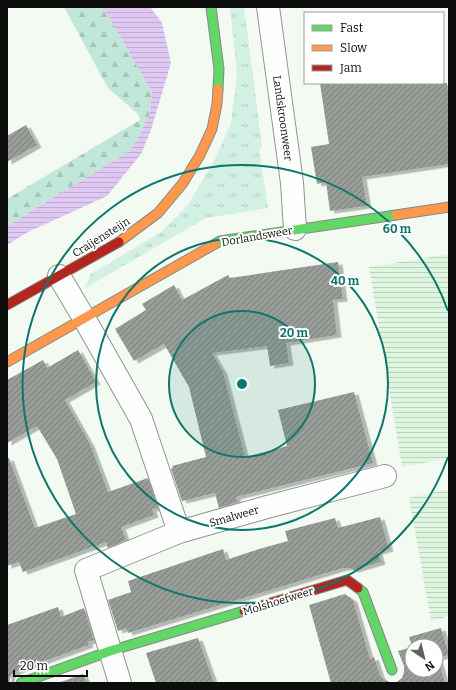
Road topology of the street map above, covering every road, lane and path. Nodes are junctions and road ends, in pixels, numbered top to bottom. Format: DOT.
graph roads {
  1 [pos="211,7"];
  2 [pos="268,7"];
  3 [pos="449,207"];
  4 [pos="295,229"];
  5 [pos="59,276"];
  6 [pos="7,305"];
  7 [pos="84,318"];
  8 [pos="7,362"];
  9 [pos="385,476"];
  10 [pos="179,532"];
  11 [pos="110,651"];
  12 [pos="392,670"];
  13 [pos="21,683"];
  14 [pos="120,683"];
  1 -- 5 [label="street, Craijensteijn"];
  2 -- 4 [label="street, Landskroonweer"];
  3 -- 4 [label="street, Dorlandsweer"];
  4 -- 7 [label="street, Dorlandsweer"];
  5 -- 6 [label="street, Craijensteijn"];
  5 -- 7 [label="street"];
  7 -- 8 [label="street, Dorlandsweer"];
  7 -- 10 [label="street"];
  9 -- 10 [label="street, Smalweer"];
  10 -- 11 [label="street, Smalweer"];
  11 -- 12 [label="street, Molshoefweer"];
  11 -- 13 [label="street, Molshoefweer"];
  11 -- 14 [label="street"];
}
